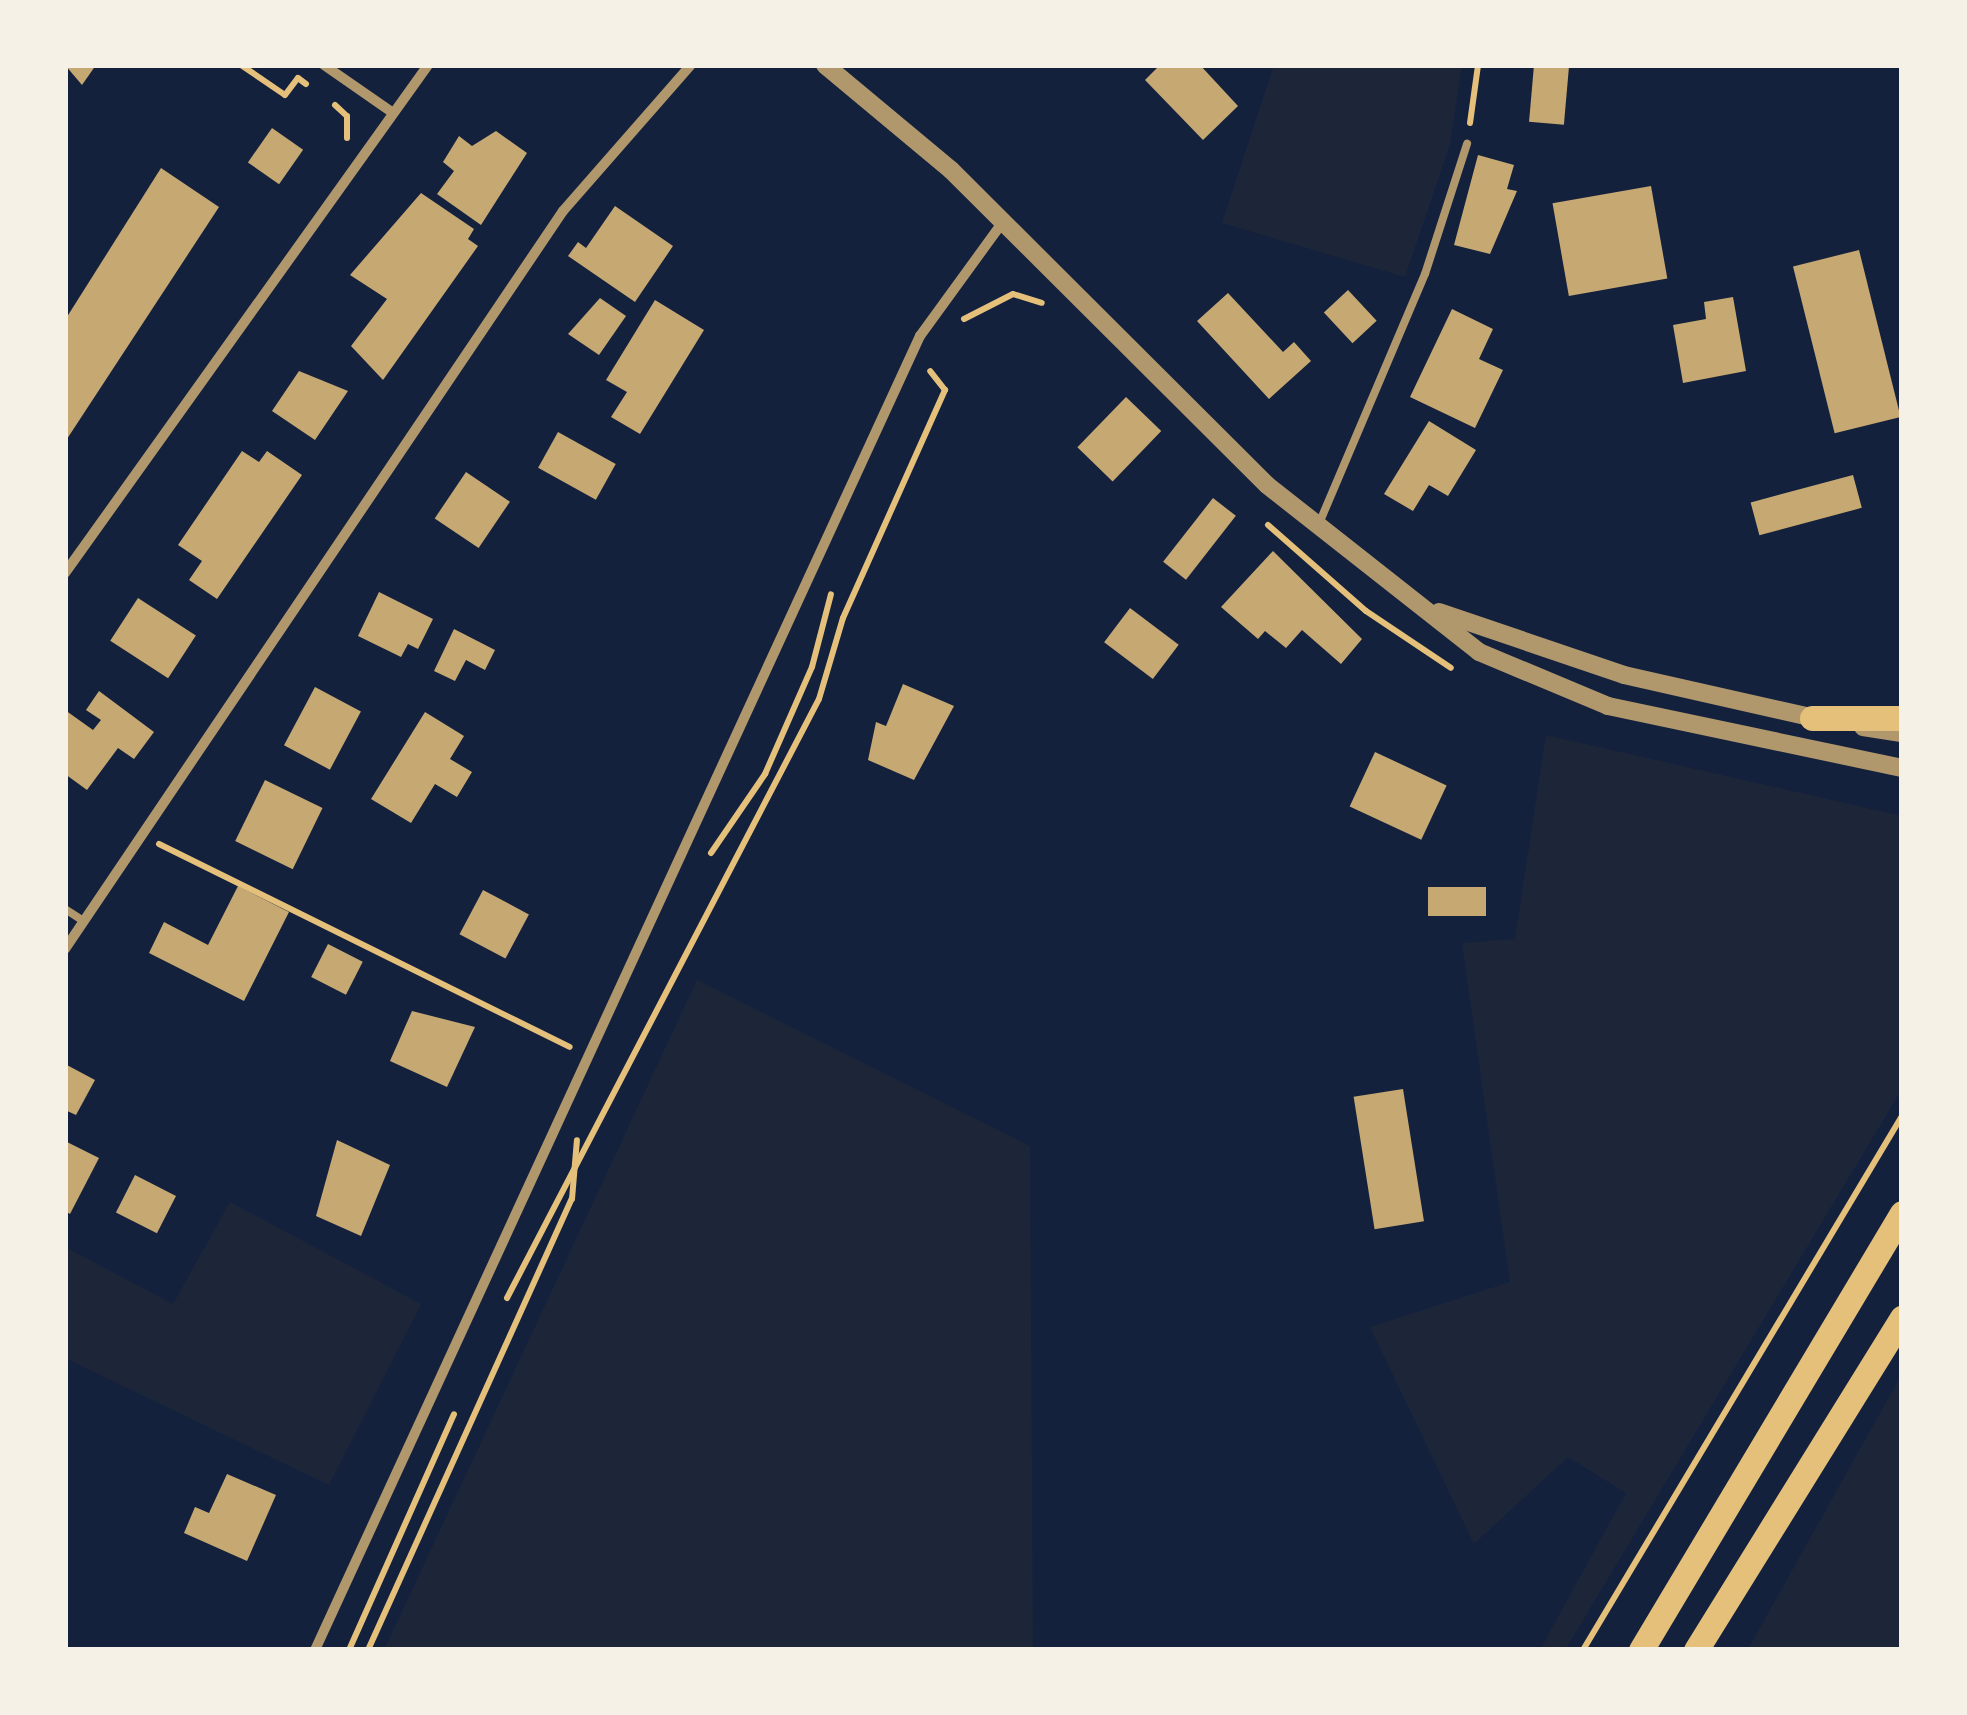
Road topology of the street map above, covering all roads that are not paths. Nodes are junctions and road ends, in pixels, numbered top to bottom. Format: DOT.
graph roads {
  1 [pos="324,65"];
  2 [pos="428,65"];
  3 [pos="692,65"];
  4 [pos="825,65"];
  5 [pos="393,113"];
  6 [pos="1467,144"];
  7 [pos="1002,222"];
  8 [pos="1317,529"];
  9 [pos="66,571"];
  10 [pos="1430,609"];
  11 [pos="1812,718"];
  12 [pos="1902,718"];
  13 [pos="1902,734"];
  14 [pos="1902,768"];
  15 [pos="65,909"];
  16 [pos="82,920"];
  17 [pos="65,950"];
  18 [pos="1902,1213"];
  19 [pos="1902,1318"];
  20 [pos="316,1650"];
  21 [pos="1642,1650"];
  22 [pos="1696,1650"];
  1 -- 5 [label="street"];
  2 -- 5 [label="street"];
  3 -- 16 [label="street"];
  4 -- 7 [label="street"];
  5 -- 9 [label="street"];
  6 -- 8 [label="lane"];
  7 -- 8 [label="street"];
  7 -- 20 [label="street"];
  8 -- 10 [label="street"];
  10 -- 11 [label="street"];
  10 -- 14 [label="street"];
  11 -- 12 [label="main road"];
  11 -- 13 [label="street"];
  15 -- 16 [label="lane"];
  16 -- 17 [label="street"];
  18 -- 21 [label="main road"];
  19 -- 22 [label="main road"];
}
